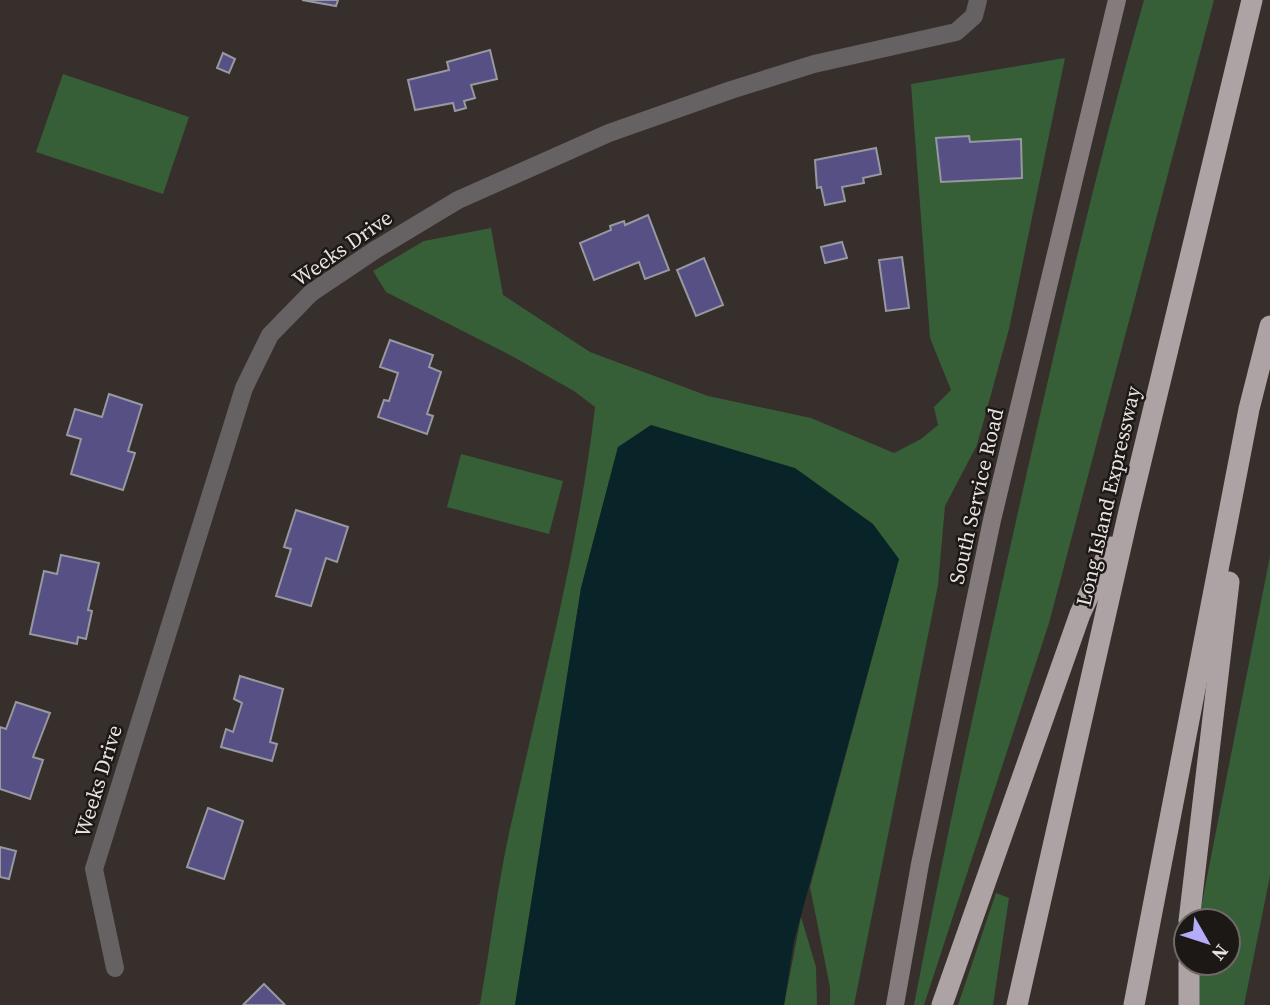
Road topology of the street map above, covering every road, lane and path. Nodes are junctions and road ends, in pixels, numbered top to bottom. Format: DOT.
graph roads {
  1 [pos="978,0"];
  2 [pos="1118,0"];
  3 [pos="1252,0"];
  4 [pos="1270,326"];
  5 [pos="1249,409"];
  6 [pos="1129,511"];
  7 [pos="1191,907"];
  8 [pos="115,968"];
  9 [pos="1189,977"];
  10 [pos="895,1005"];
  11 [pos="943,1005"];
  12 [pos="1017,1005"];
  13 [pos="1134,1005"];
  14 [pos="1189,1005"];
  1 -- 8 [label="street, Weeks Drive"];
  2 -- 10 [label="main road, South Service Road"];
  3 -- 6 [label="highway, Long Island Expressway"];
  4 -- 5 [label="highway"];
  5 -- 7 [label="highway"];
  5 -- 13 [label="highway"];
  6 -- 11 [label="highway"];
  6 -- 12 [label="highway, Long Island Expressway"];
  9 -- 14 [label="highway"];
}
